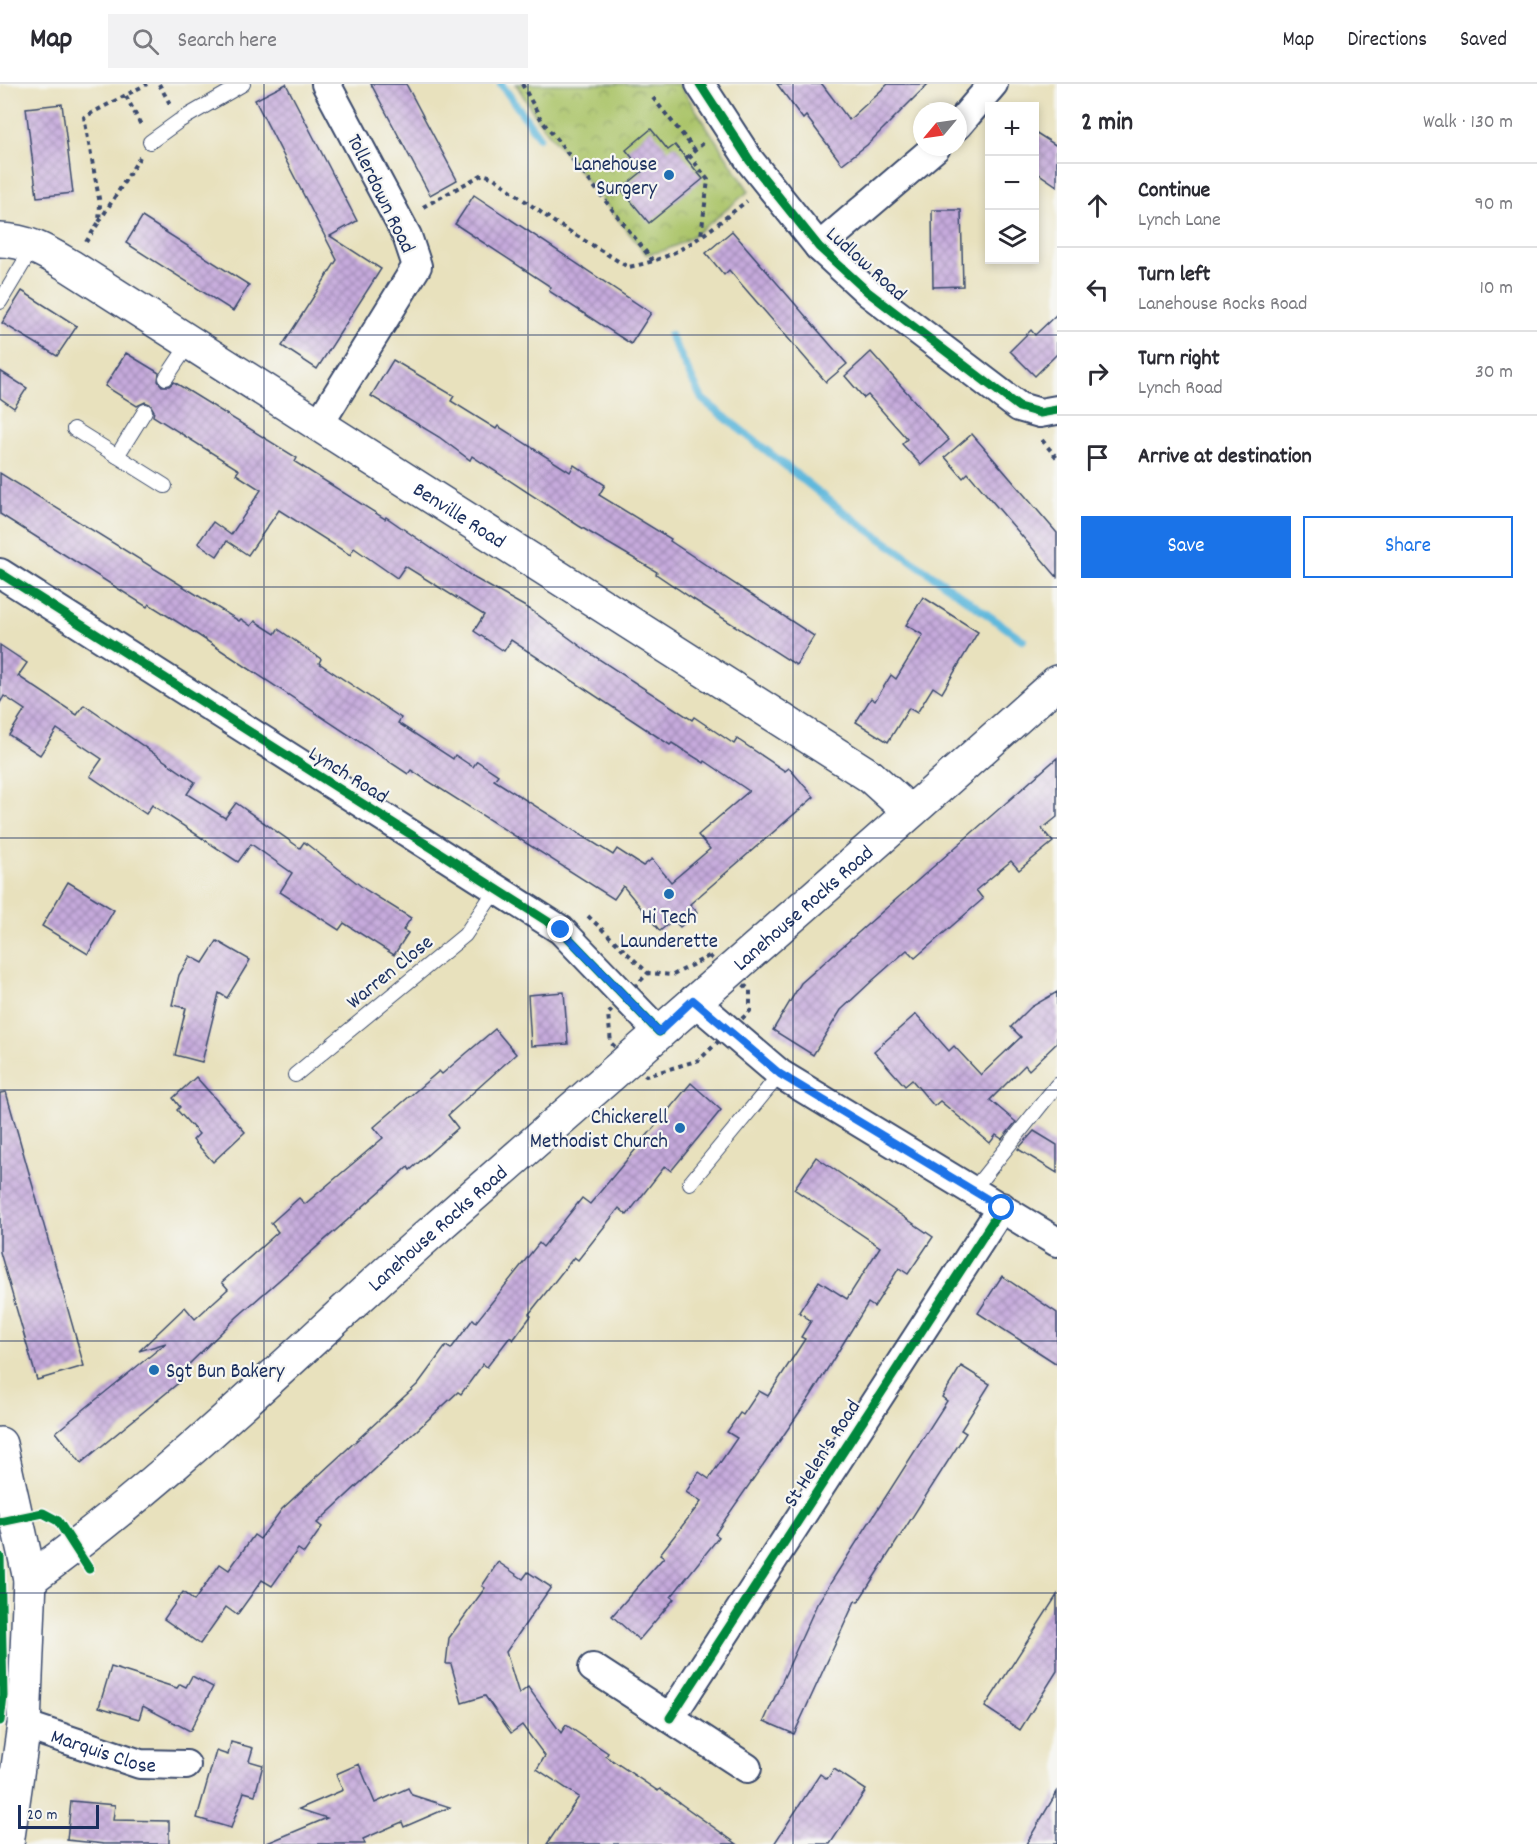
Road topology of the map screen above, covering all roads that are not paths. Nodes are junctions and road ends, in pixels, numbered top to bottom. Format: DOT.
graph roads {
  1 [pos="243,84"];
  2 [pos="326,84"];
  3 [pos="700,84"];
  4 [pos="993,84"];
  5 [pos="967,114"];
  6 [pos="150,142"];
  7 [pos="925,156"];
  8 [pos="0,240"];
  9 [pos="35,245"];
  10 [pos="819,247"];
  11 [pos="0,302"];
  12 [pos="190,342"];
  13 [pos="166,378"];
  14 [pos="1057,410"];
  15 [pos="145,411"];
  16 [pos="319,424"];
  17 [pos="74,429"];
  18 [pos="117,456"];
  19 [pos="165,486"];
  20 [pos="0,573"];
  21 [pos="1057,682"];
  22 [pos="910,812"];
  23 [pos="497,888"];
  24 [pos="693,1000"];
  25 [pos="659,1032"];
  26 [pos="780,1074"];
  27 [pos="295,1075"];
  28 [pos="1057,1085"];
  29 [pos="690,1183"];
  30 [pos="973,1190"];
  31 [pos="1002,1208"];
  32 [pos="1057,1242"];
  33 [pos="0,1444"];
  34 [pos="30,1578"];
  35 [pos="593,1668"];
  36 [pos="670,1718"];
  37 [pos="24,1725"];
  38 [pos="186,1765"];
  39 [pos="747,1768"];
  40 [pos="7,1844"];
  1 -- 6 [label="lane"];
  2 -- 16 [label="street, Tollerdown Road"];
  3 -- 10 [label="street, Ludlow Road"];
  4 -- 5 [label="street"];
  7 -- 10 [label="street"];
  8 -- 9 [label="main road, Benville Road"];
  9 -- 11 [label="lane"];
  9 -- 12 [label="main road, Benville Road"];
  10 -- 14 [label="street, Ludlow Road"];
  12 -- 13 [label="lane"];
  12 -- 16 [label="main road, Benville Road"];
  15 -- 18 [label="lane"];
  16 -- 22 [label="main road, Benville Road"];
  17 -- 18 [label="lane"];
  18 -- 19 [label="lane"];
  20 -- 23 [label="street, Lynch Road"];
  21 -- 22 [label="main road, Lanehouse Rocks Road"];
  22 -- 24 [label="main road, Lanehouse Rocks Road"];
  23 -- 25 [label="street, Lynch Road"];
  23 -- 27 [label="lane, Warren Close"];
  24 -- 25 [label="main road, Lanehouse Rocks Road"];
  24 -- 26 [label="street"];
  25 -- 34 [label="main road, Lanehouse Rocks Road"];
  26 -- 29 [label="lane"];
  26 -- 30 [label="street"];
  28 -- 30 [label="lane"];
  30 -- 31 [label="street"];
  31 -- 32 [label="street"];
  31 -- 36 [label="street, St Helen's Road"];
  33 -- 34 [label="main road"];
  34 -- 37 [label="main road"];
  35 -- 36 [label="street"];
  36 -- 39 [label="street"];
  37 -- 38 [label="street, Marquis Close"];
  37 -- 40 [label="main road"];
}
